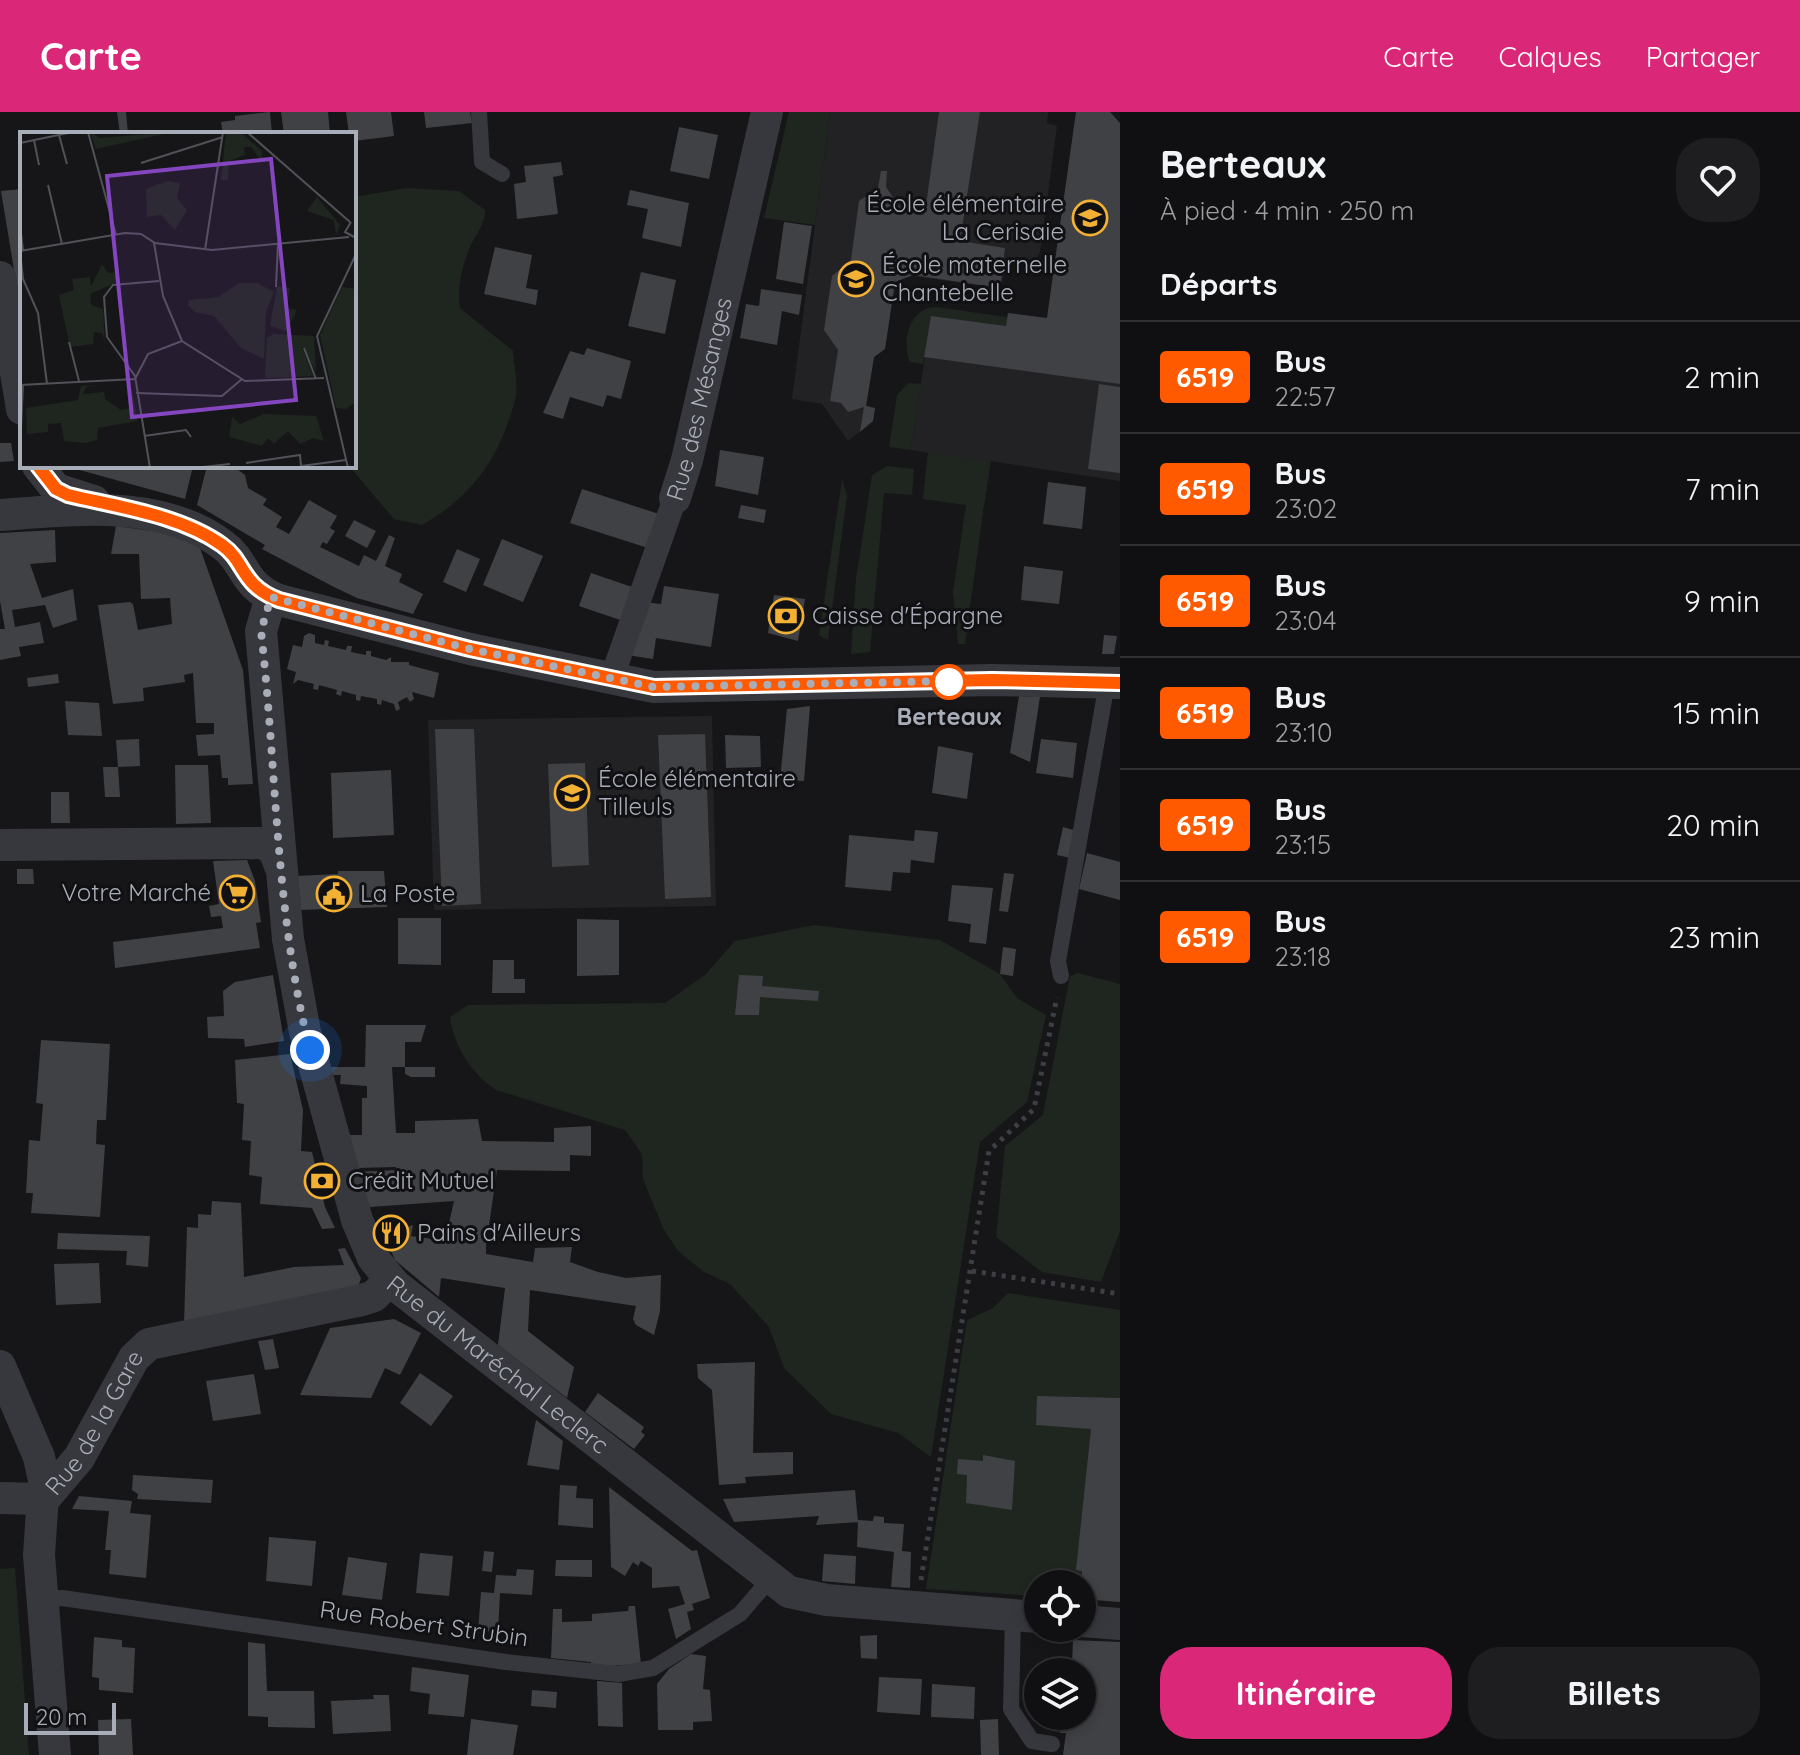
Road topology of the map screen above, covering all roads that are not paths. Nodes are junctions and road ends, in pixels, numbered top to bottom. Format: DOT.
graph roads {
  1 [pos="479,112"];
  2 [pos="767,112"];
  3 [pos="502,174"];
  4 [pos="2,297"];
  5 [pos="20,398"];
  6 [pos="36,468"];
  7 [pos="38,468"];
  8 [pos="675,498"];
  9 [pos="140,513"];
  10 [pos="9,514"];
  11 [pos="286,602"];
  12 [pos="611,680"];
  13 [pos="1114,683"];
  14 [pos="276,814"];
  15 [pos="254,842"];
  16 [pos="0,845"];
  17 [pos="280,866"];
  18 [pos="1061,976"];
  19 [pos="390,1280"];
  20 [pos="0,1366"];
  21 [pos="0,1498"];
  22 [pos="44,1499"];
  23 [pos="770,1579"];
  24 [pos="42,1599"];
  25 [pos="1024,1616"];
  26 [pos="1096,1622"];
  27 [pos="1120,1624"];
  28 [pos="1024,1628"];
  29 [pos="1052,1744"];
  30 [pos="55,1755"];
  1 -- 3 [label="lane"];
  2 -- 8 [label="street, Rue des Mésanges"];
  4 -- 5 [label="street"];
  6 -- 10 [label="street"];
  7 -- 9 [label="street"];
  8 -- 12 [label="street, Rue des Mésanges"];
  9 -- 10 [label="street"];
  9 -- 11 [label="street"];
  11 -- 12 [label="street"];
  11 -- 14 [label="street, Rue du Maréchal Leclerc"];
  12 -- 13 [label="street"];
  13 -- 18 [label="lane"];
  14 -- 15 [label="street"];
  14 -- 17 [label="street, Rue du Maréchal Leclerc"];
  15 -- 16 [label="street"];
  15 -- 17 [label="street"];
  17 -- 19 [label="street, Rue du Maréchal Leclerc"];
  19 -- 22 [label="street, Rue de la Gare"];
  19 -- 23 [label="street, Rue du Maréchal Leclerc"];
  20 -- 22 [label="street"];
  21 -- 22 [label="street"];
  22 -- 24 [label="street, Rue de la Gare"];
  23 -- 24 [label="lane, Rue Robert Strubin"];
  23 -- 25 [label="street, Rue du Maréchal Leclerc"];
  24 -- 30 [label="street, Rue de la Gare"];
  26 -- 27 [label="street"];
  28 -- 29 [label="lane"];
}
